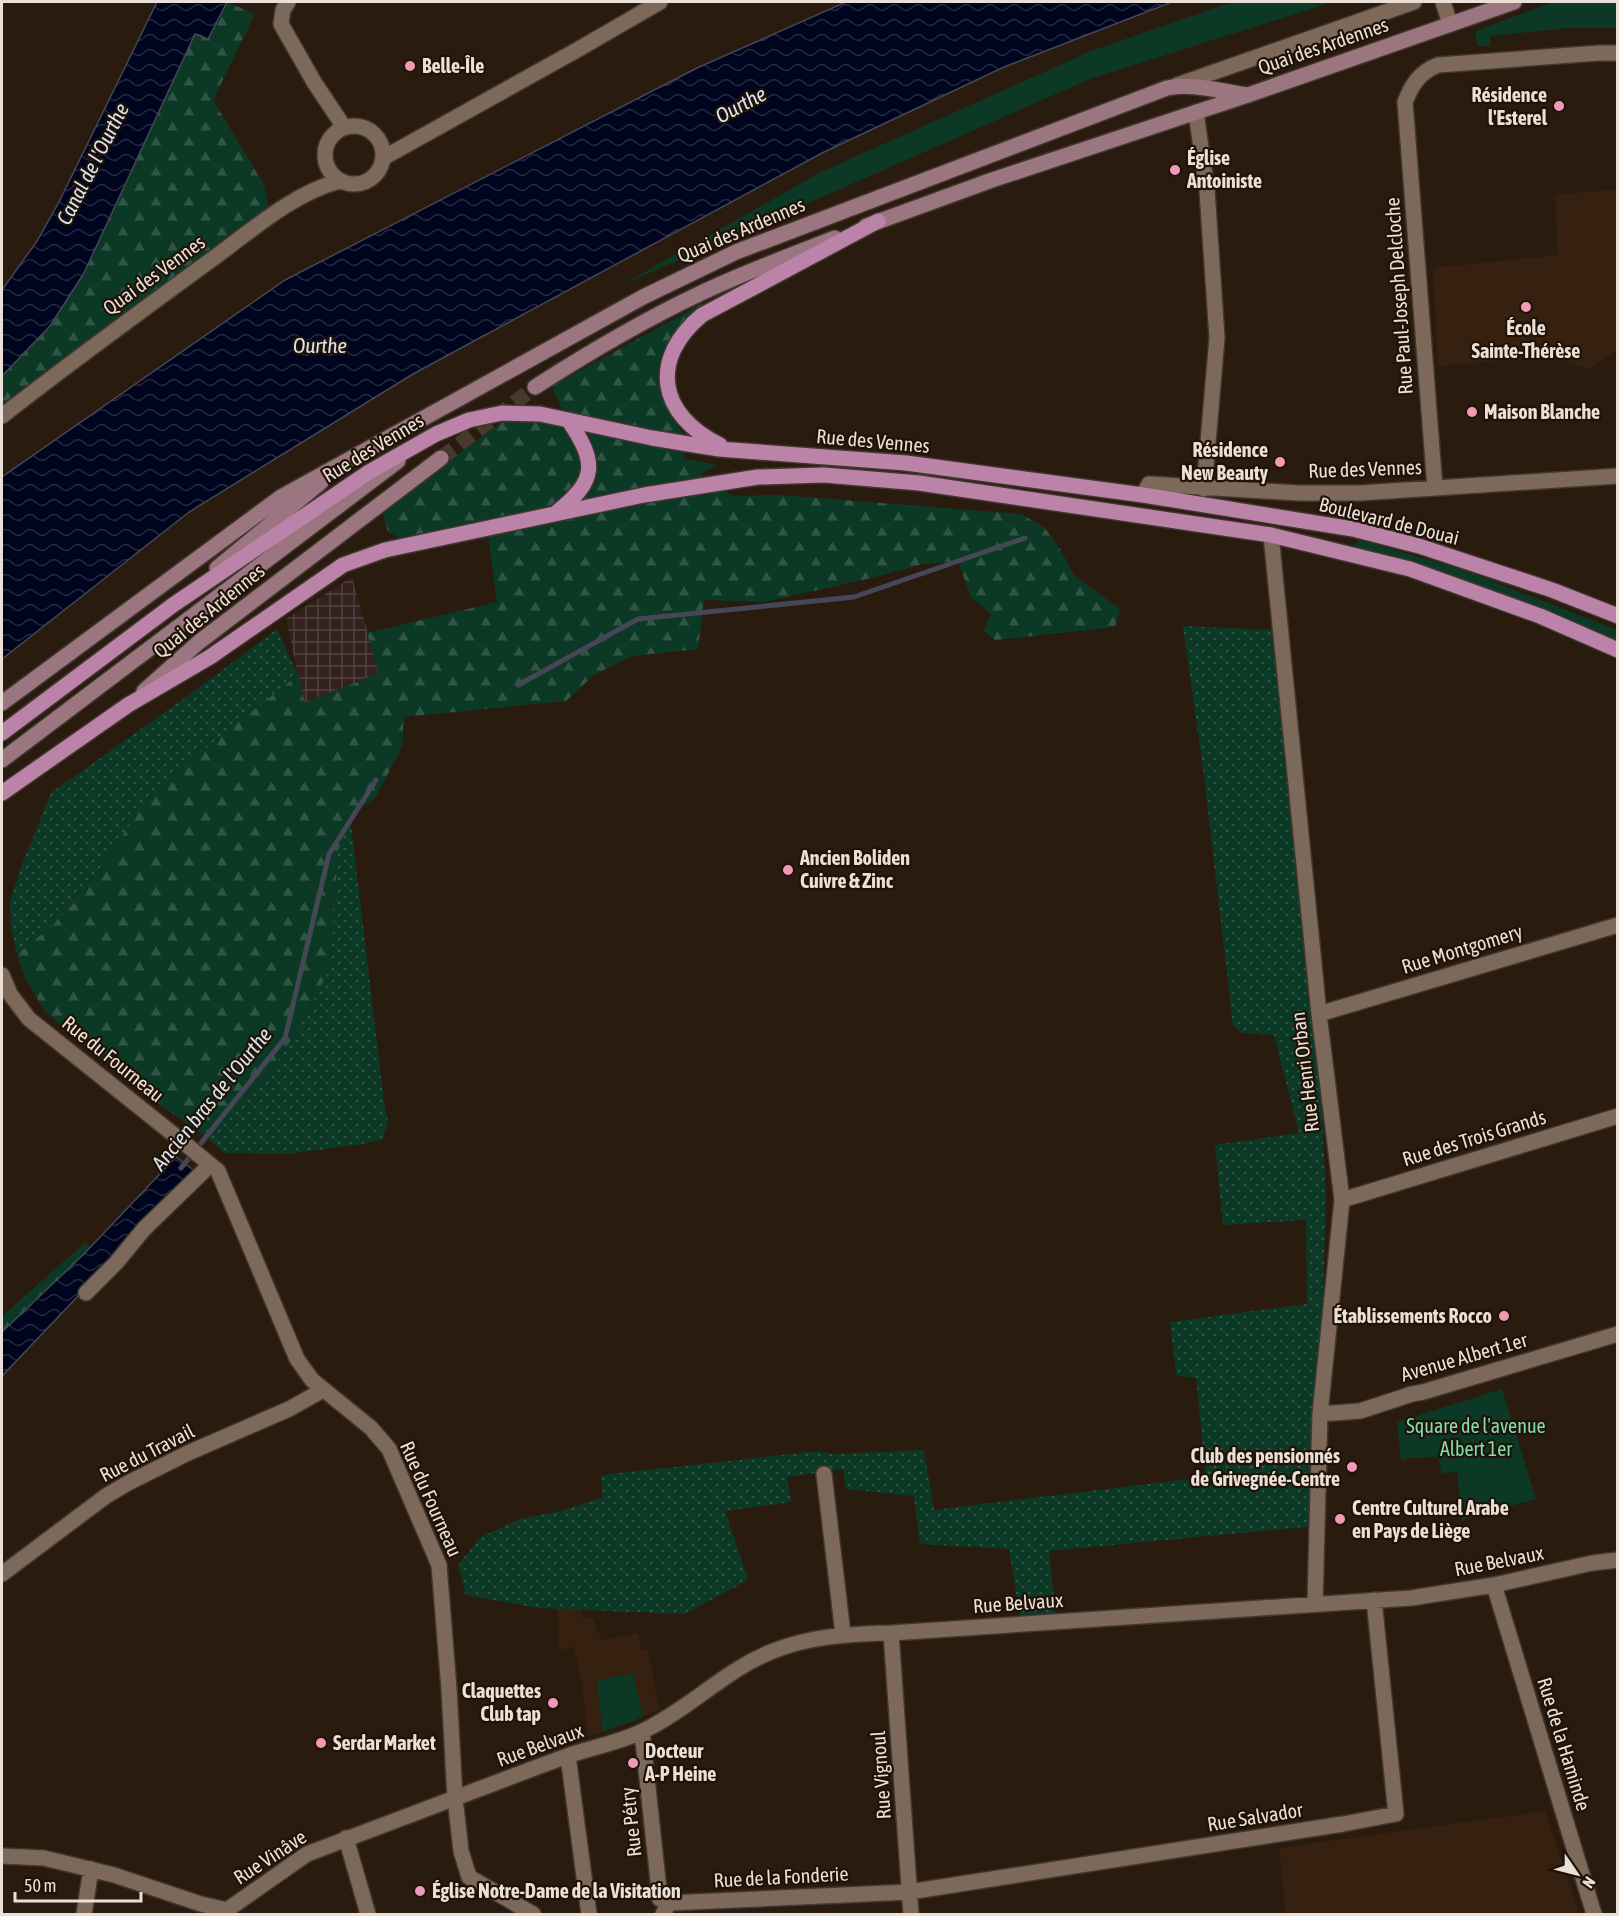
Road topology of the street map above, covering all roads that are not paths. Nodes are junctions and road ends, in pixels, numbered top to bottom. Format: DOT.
graph roads {
  1 [pos="288,2"];
  2 [pos="660,2"];
  3 [pos="1414,2"];
  4 [pos="1443,2"];
  5 [pos="1514,2"];
  6 [pos="1450,24"];
  7 [pos="1617,53"];
  8 [pos="1177,85"];
  9 [pos="1248,95"];
  10 [pos="1196,112"];
  11 [pos="344,127"];
  12 [pos="383,158"];
  13 [pos="339,181"];
  14 [pos="878,221"];
  15 [pos="535,387"];
  16 [pos="2,416"];
  17 [pos="569,421"];
  18 [pos="432,437"];
  19 [pos="733,451"];
  20 [pos="441,458"];
  21 [pos="344,463"];
  22 [pos="1617,476"];
  23 [pos="1435,488"];
  24 [pos="1204,489"];
  25 [pos="1143,495"];
  26 [pos="555,514"];
  27 [pos="1271,536"];
  28 [pos="173,605"];
  29 [pos="1617,616"];
  30 [pos="1617,650"];
  31 [pos="2,703"];
  32 [pos="128,705"];
  33 [pos="2,733"];
  34 [pos="2,760"];
  35 [pos="2,793"];
  36 [pos="1617,925"];
  37 [pos="2,975"];
  38 [pos="1319,1014"];
  39 [pos="1617,1116"];
  40 [pos="208,1162"];
  41 [pos="1342,1200"];
  42 [pos="86,1293"];
  43 [pos="1616,1340"];
  44 [pos="323,1390"];
  45 [pos="1320,1414"];
  46 [pos="824,1474"];
  47 [pos="1617,1560"];
  48 [pos="2,1574"];
  49 [pos="1494,1585"];
  50 [pos="1374,1600"];
  51 [pos="1315,1604"];
  52 [pos="891,1633"];
  53 [pos="843,1634"];
  54 [pos="642,1732"];
  55 [pos="568,1756"];
  56 [pos="454,1798"];
  57 [pos="346,1838"];
  58 [pos="2,1856"];
  59 [pos="91,1869"];
  60 [pos="909,1892"];
  61 [pos="666,1909"];
  62 [pos="228,1912"];
  63 [pos="84,1914"];
  64 [pos="368,1914"];
  65 [pos="534,1914"];
  66 [pos="589,1914"];
  67 [pos="911,1914"];
  68 [pos="1594,1914"];
  1 -- 11 [label="street"];
  2 -- 12 [label="street"];
  3 -- 8 [label="street, Quai des Ardennes"];
  4 -- 6 [label="street"];
  5 -- 6 [label="main road, Quai des Ardennes"];
  6 -- 9 [label="main road, Quai des Ardennes"];
  7 -- 23 [label="street, Rue Paul-Joseph Delcloche"];
  8 -- 9 [label="main road, Quai des Ardennes"];
  8 -- 21 [label="main road, Quai des Ardennes"];
  9 -- 10 [label="main road, Quai des Ardennes"];
  10 -- 14 [label="main road, Quai des Ardennes"];
  10 -- 24 [label="street"];
  11 -- 12 [label="street"];
  11 -- 13 [label="street"];
  12 -- 13 [label="street"];
  13 -- 16 [label="street, Quai des Vennes"];
  14 -- 15 [label="main road, Quai des Ardennes"];
  14 -- 19 [label="main road"];
  17 -- 18 [label="main road, Rue des Vennes"];
  17 -- 19 [label="main road, Rue des Vennes"];
  17 -- 26 [label="main road"];
  18 -- 28 [label="main road, Rue des Vennes"];
  18 -- 34 [label="main road"];
  19 -- 25 [label="main road, Rue des Vennes"];
  20 -- 32 [label="main road, Quai des Ardennes"];
  21 -- 28 [label="main road, Quai des Ardennes"];
  21 -- 31 [label="main road, Quai des Ardennes"];
  22 -- 23 [label="street, Rue des Vennes"];
  23 -- 24 [label="street, Rue des Vennes"];
  24 -- 25 [label="street, Rue des Vennes"];
  25 -- 29 [label="main road, Boulevard de Douai"];
  26 -- 27 [label="main road, Rue des Vennes"];
  26 -- 32 [label="main road, Rue des Vennes"];
  27 -- 30 [label="main road, Boulevard de Douai"];
  27 -- 38 [label="street, Rue Henri Orban"];
  28 -- 33 [label="main road, Quai des Ardennes"];
  32 -- 35 [label="main road, Quai des Ardennes"];
  36 -- 38 [label="street, Rue Montgomery"];
  37 -- 40 [label="street, Rue du Fourneau"];
  38 -- 41 [label="street, Rue Henri Orban"];
  39 -- 41 [label="street, Rue des Trois Grands"];
  40 -- 42 [label="street"];
  40 -- 44 [label="street, Rue du Fourneau"];
  41 -- 45 [label="street, Rue Henri Orban"];
  43 -- 45 [label="street, Avenue Albert 1er"];
  44 -- 48 [label="street, Rue du Travail"];
  44 -- 56 [label="street, Rue du Fourneau"];
  45 -- 51 [label="street, Rue Henri Orban"];
  46 -- 53 [label="street"];
  47 -- 49 [label="street, Rue Belvaux"];
  49 -- 50 [label="street, Rue Belvaux"];
  49 -- 68 [label="street, Rue de la Haminde"];
  50 -- 51 [label="street, Rue Belvaux"];
  50 -- 60 [label="street, Rue Salvador"];
  51 -- 52 [label="street, Rue Belvaux"];
  52 -- 53 [label="street, Rue Belvaux"];
  52 -- 60 [label="street, Rue Vignoul"];
  53 -- 54 [label="street, Rue Belvaux"];
  54 -- 55 [label="street, Rue Belvaux"];
  54 -- 61 [label="street, Rue Pétry"];
  55 -- 56 [label="street, Rue Belvaux"];
  55 -- 66 [label="street"];
  56 -- 57 [label="street, Rue Vinâve"];
  56 -- 65 [label="street, Rue du Fourneau"];
  57 -- 62 [label="street, Rue Vinâve"];
  57 -- 64 [label="street"];
  58 -- 59 [label="street, Rue Vinâve"];
  59 -- 62 [label="street, Rue Vinâve"];
  59 -- 63 [label="street"];
  60 -- 61 [label="street, Rue de la Fonderie"];
  60 -- 67 [label="street, Rue Vignoul"];
}
